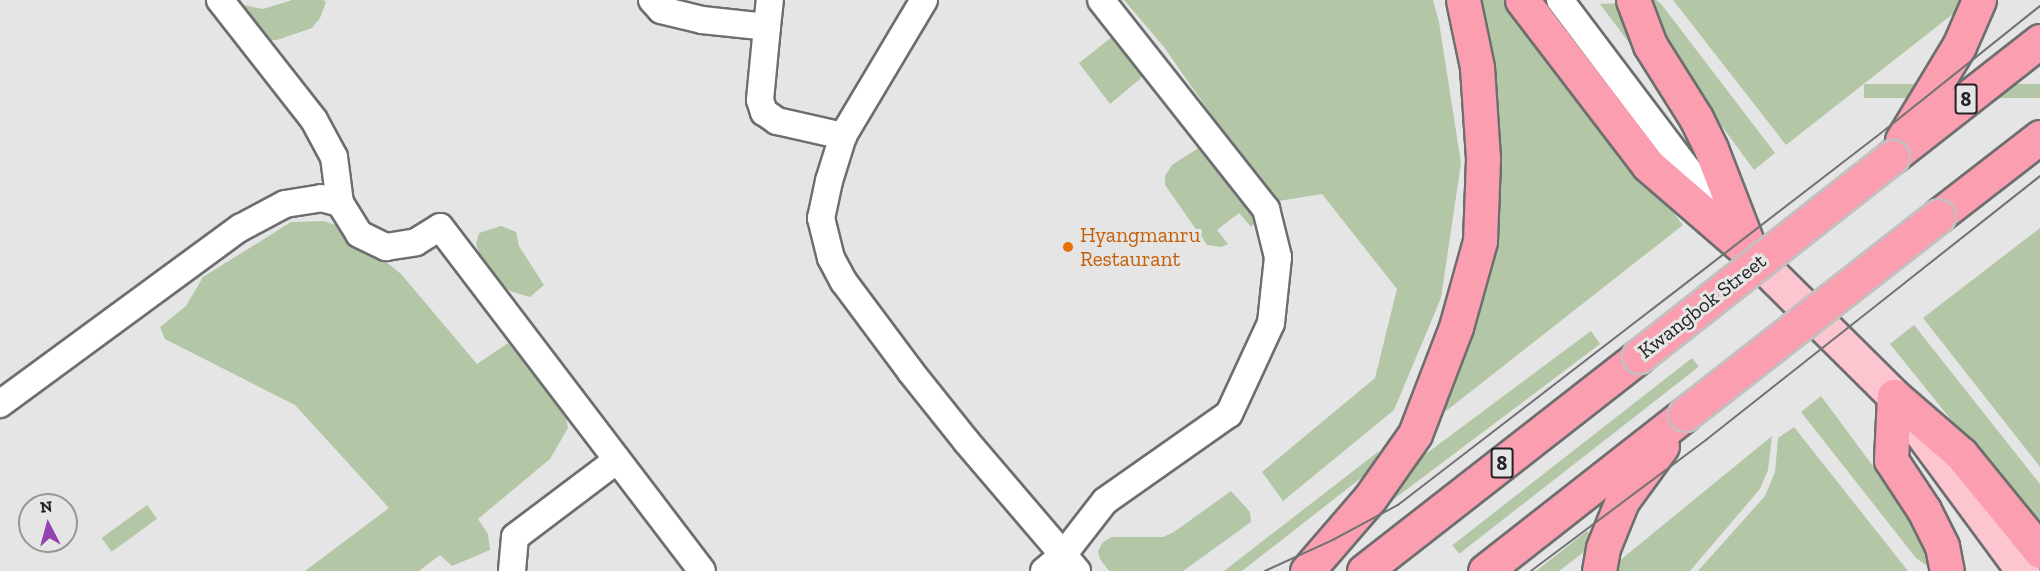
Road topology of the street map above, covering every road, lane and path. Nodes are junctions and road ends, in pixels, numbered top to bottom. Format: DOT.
graph roads {
  1 [pos="220,0"];
  2 [pos="652,0"];
  3 [pos="770,0"];
  4 [pos="924,0"];
  5 [pos="1101,0"];
  6 [pos="1463,0"];
  7 [pos="1522,0"];
  8 [pos="1560,0"];
  9 [pos="1633,0"];
  10 [pos="1979,0"];
  11 [pos="767,27"];
  12 [pos="2040,41"];
  13 [pos="843,136"];
  14 [pos="2040,137"];
  15 [pos="1892,157"];
  16 [pos="340,203"];
  17 [pos="1752,255"];
  18 [pos="1894,396"];
  19 [pos="0,404"];
  20 [pos="1685,414"];
  21 [pos="617,460"];
  22 [pos="2040,551"];
  23 [pos="1062,566"];
  24 [pos="512,571"];
  25 [pos="702,571"];
  26 [pos="1307,571"];
  27 [pos="1364,571"];
  28 [pos="1485,571"];
  29 [pos="1599,571"];
  30 [pos="1947,571"];
  31 [pos="2023,571"];
  1 -- 16 [label="street"];
  2 -- 11 [label="street"];
  3 -- 11 [label="street"];
  4 -- 13 [label="street"];
  5 -- 23 [label="street"];
  6 -- 26 [label="highway"];
  7 -- 17 [label="highway"];
  8 -- 17 [label="street"];
  9 -- 17 [label="highway"];
  10 -- 15 [label="highway"];
  11 -- 13 [label="street"];
  12 -- 15 [label="highway, Kwangbok Street / 8"];
  13 -- 23 [label="street"];
  14 -- 20 [label="highway, bridge"];
  15 -- 27 [label="highway, Kwangbok Street / 8, bridge"];
  16 -- 19 [label="street"];
  16 -- 21 [label="street"];
  17 -- 18 [label="main road"];
  18 -- 22 [label="highway"];
  18 -- 30 [label="highway"];
  18 -- 31 [label="main road"];
  20 -- 28 [label="highway"];
  20 -- 29 [label="highway"];
  21 -- 24 [label="street"];
  21 -- 25 [label="street"];
}
